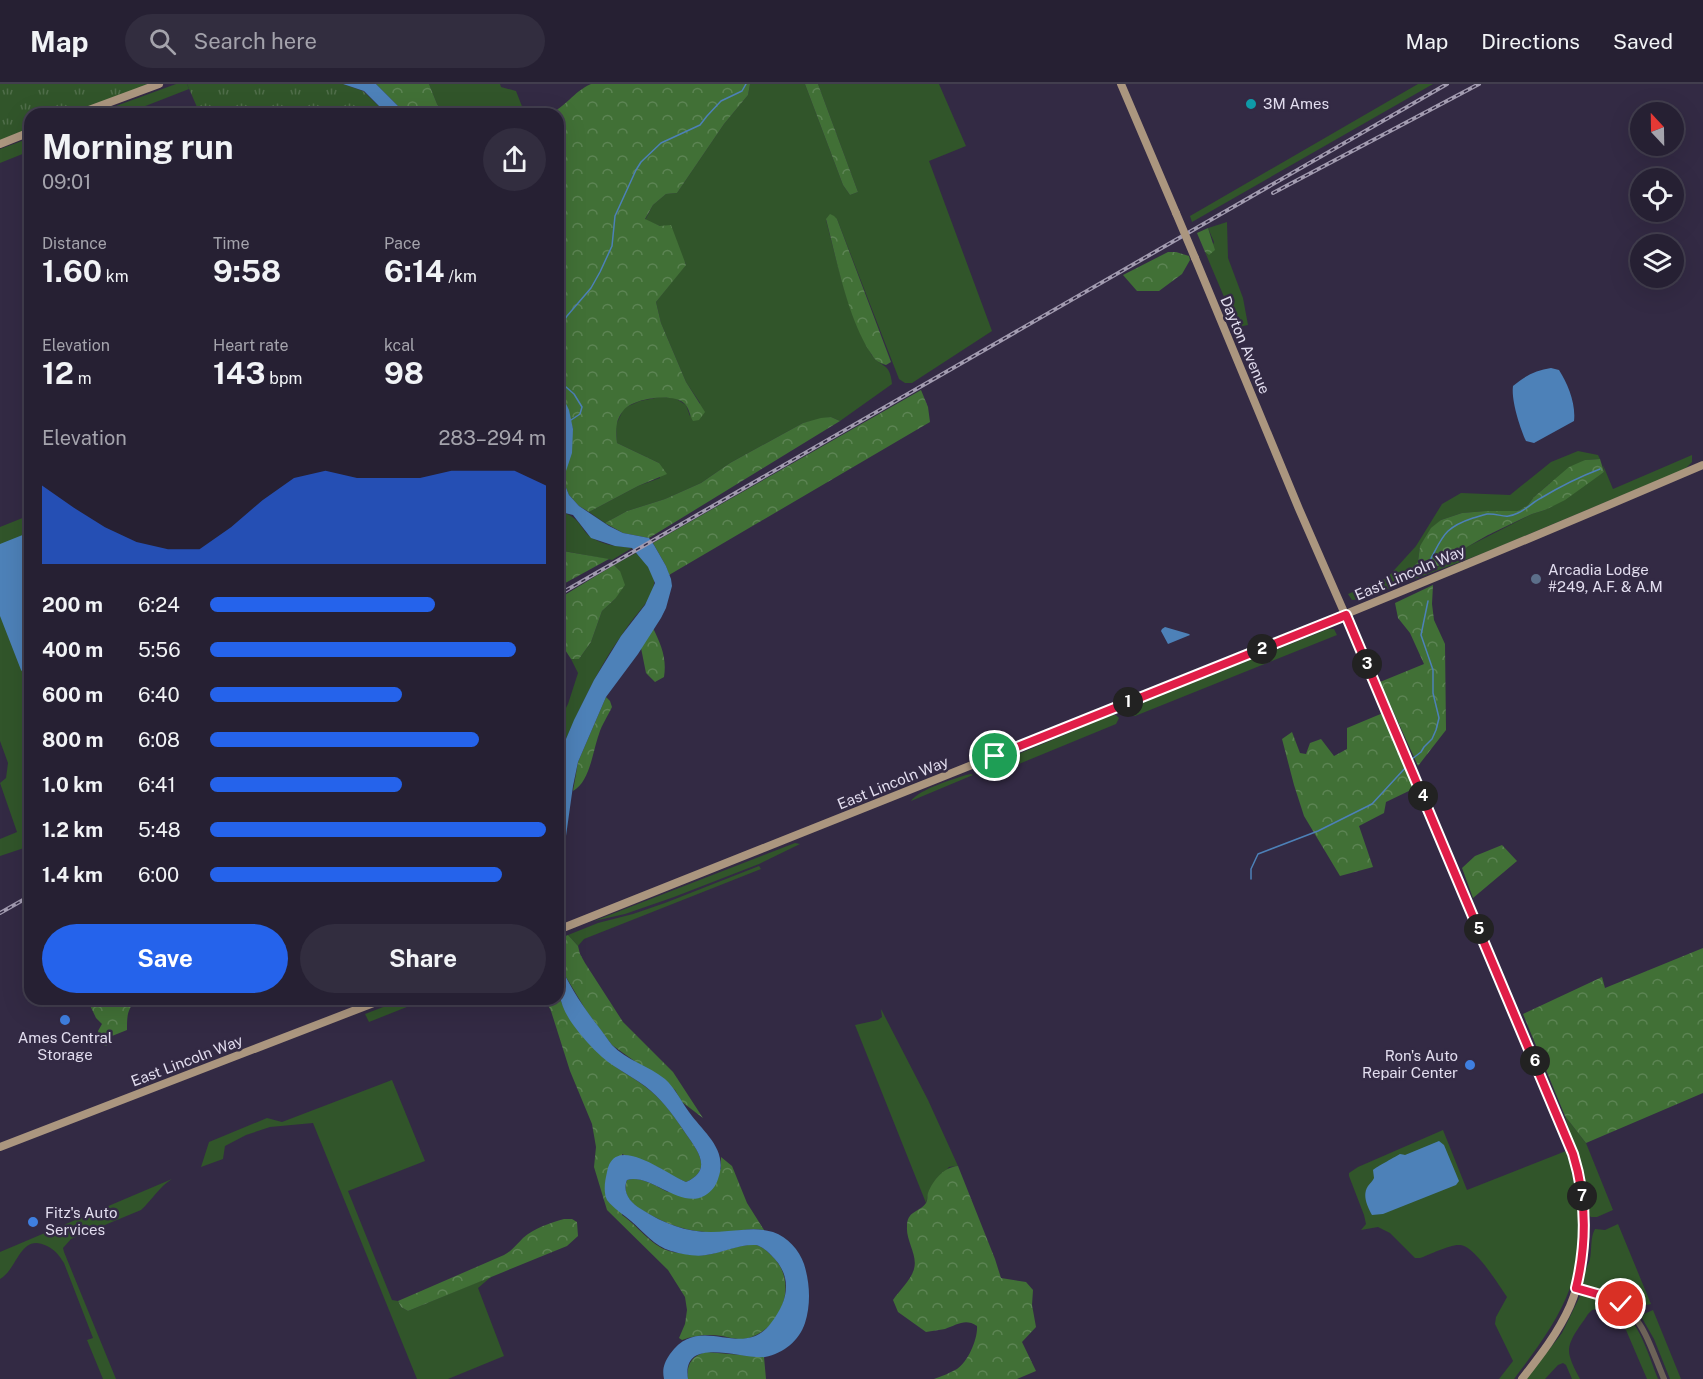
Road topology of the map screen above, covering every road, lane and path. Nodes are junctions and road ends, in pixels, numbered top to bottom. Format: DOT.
graph roads {
  1 [pos="159,84"];
  2 [pos="1121,84"];
  3 [pos="94,108"];
  4 [pos="24,134"];
  5 [pos="0,144"];
  6 [pos="1703,465"];
  7 [pos="1346,615"];
  8 [pos="564,928"];
  9 [pos="368,1005"];
  10 [pos="0,1147"];
  11 [pos="1576,1288"];
  12 [pos="1522,1379"];
  13 [pos="1664,1379"];
  1 -- 3 [label="main road"];
  2 -- 7 [label="main road, Dayton Avenue, bridge"];
  4 -- 5 [label="main road"];
  6 -- 7 [label="main road, East Lincoln Way"];
  7 -- 8 [label="main road, East Lincoln Way"];
  7 -- 11 [label="main road, Dayton Avenue"];
  9 -- 10 [label="main road, East Lincoln Way"];
  11 -- 12 [label="main road"];
  11 -- 13 [label="street"];
}
